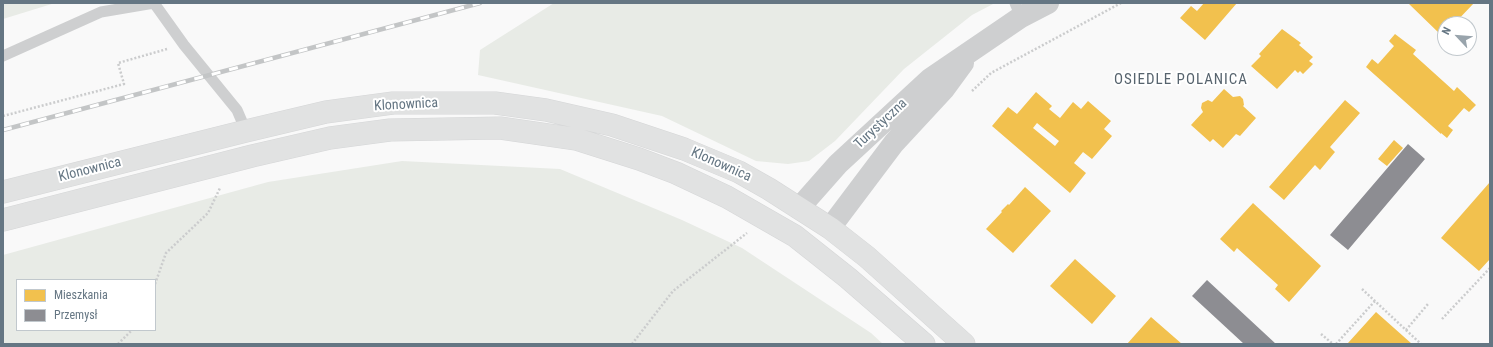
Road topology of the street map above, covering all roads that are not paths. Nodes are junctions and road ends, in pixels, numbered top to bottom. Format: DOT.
graph roads {
  1 [pos="154,3"];
  2 [pos="1048,3"];
  3 [pos="1018,10"];
  4 [pos="972,51"];
  5 [pos="3,56"];
  6 [pos="246,131"];
  7 [pos="252,156"];
  8 [pos="3,192"];
  9 [pos="800,207"];
  10 [pos="3,220"];
  11 [pos="830,228"];
  12 [pos="795,236"];
  13 [pos="924,344"];
  14 [pos="964,344"];
  1 -- 5 [label="lane"];
  1 -- 6 [label="lane"];
  2 -- 3 [label="street, Turystyczna"];
  3 -- 4 [label="street, Turystyczna"];
  4 -- 9 [label="street, Turystyczna"];
  4 -- 11 [label="street, Turystyczna"];
  6 -- 7 [label="main road"];
  6 -- 8 [label="main road, Klonownica"];
  6 -- 9 [label="main road, Klonownica"];
  7 -- 10 [label="main road, Klonownica"];
  7 -- 12 [label="main road, Klonownica"];
  9 -- 11 [label="main road, Klonownica"];
  9 -- 12 [label="main road"];
  11 -- 12 [label="main road"];
  11 -- 14 [label="main road, Klonownica"];
  12 -- 13 [label="main road, Klonownica"];
}
